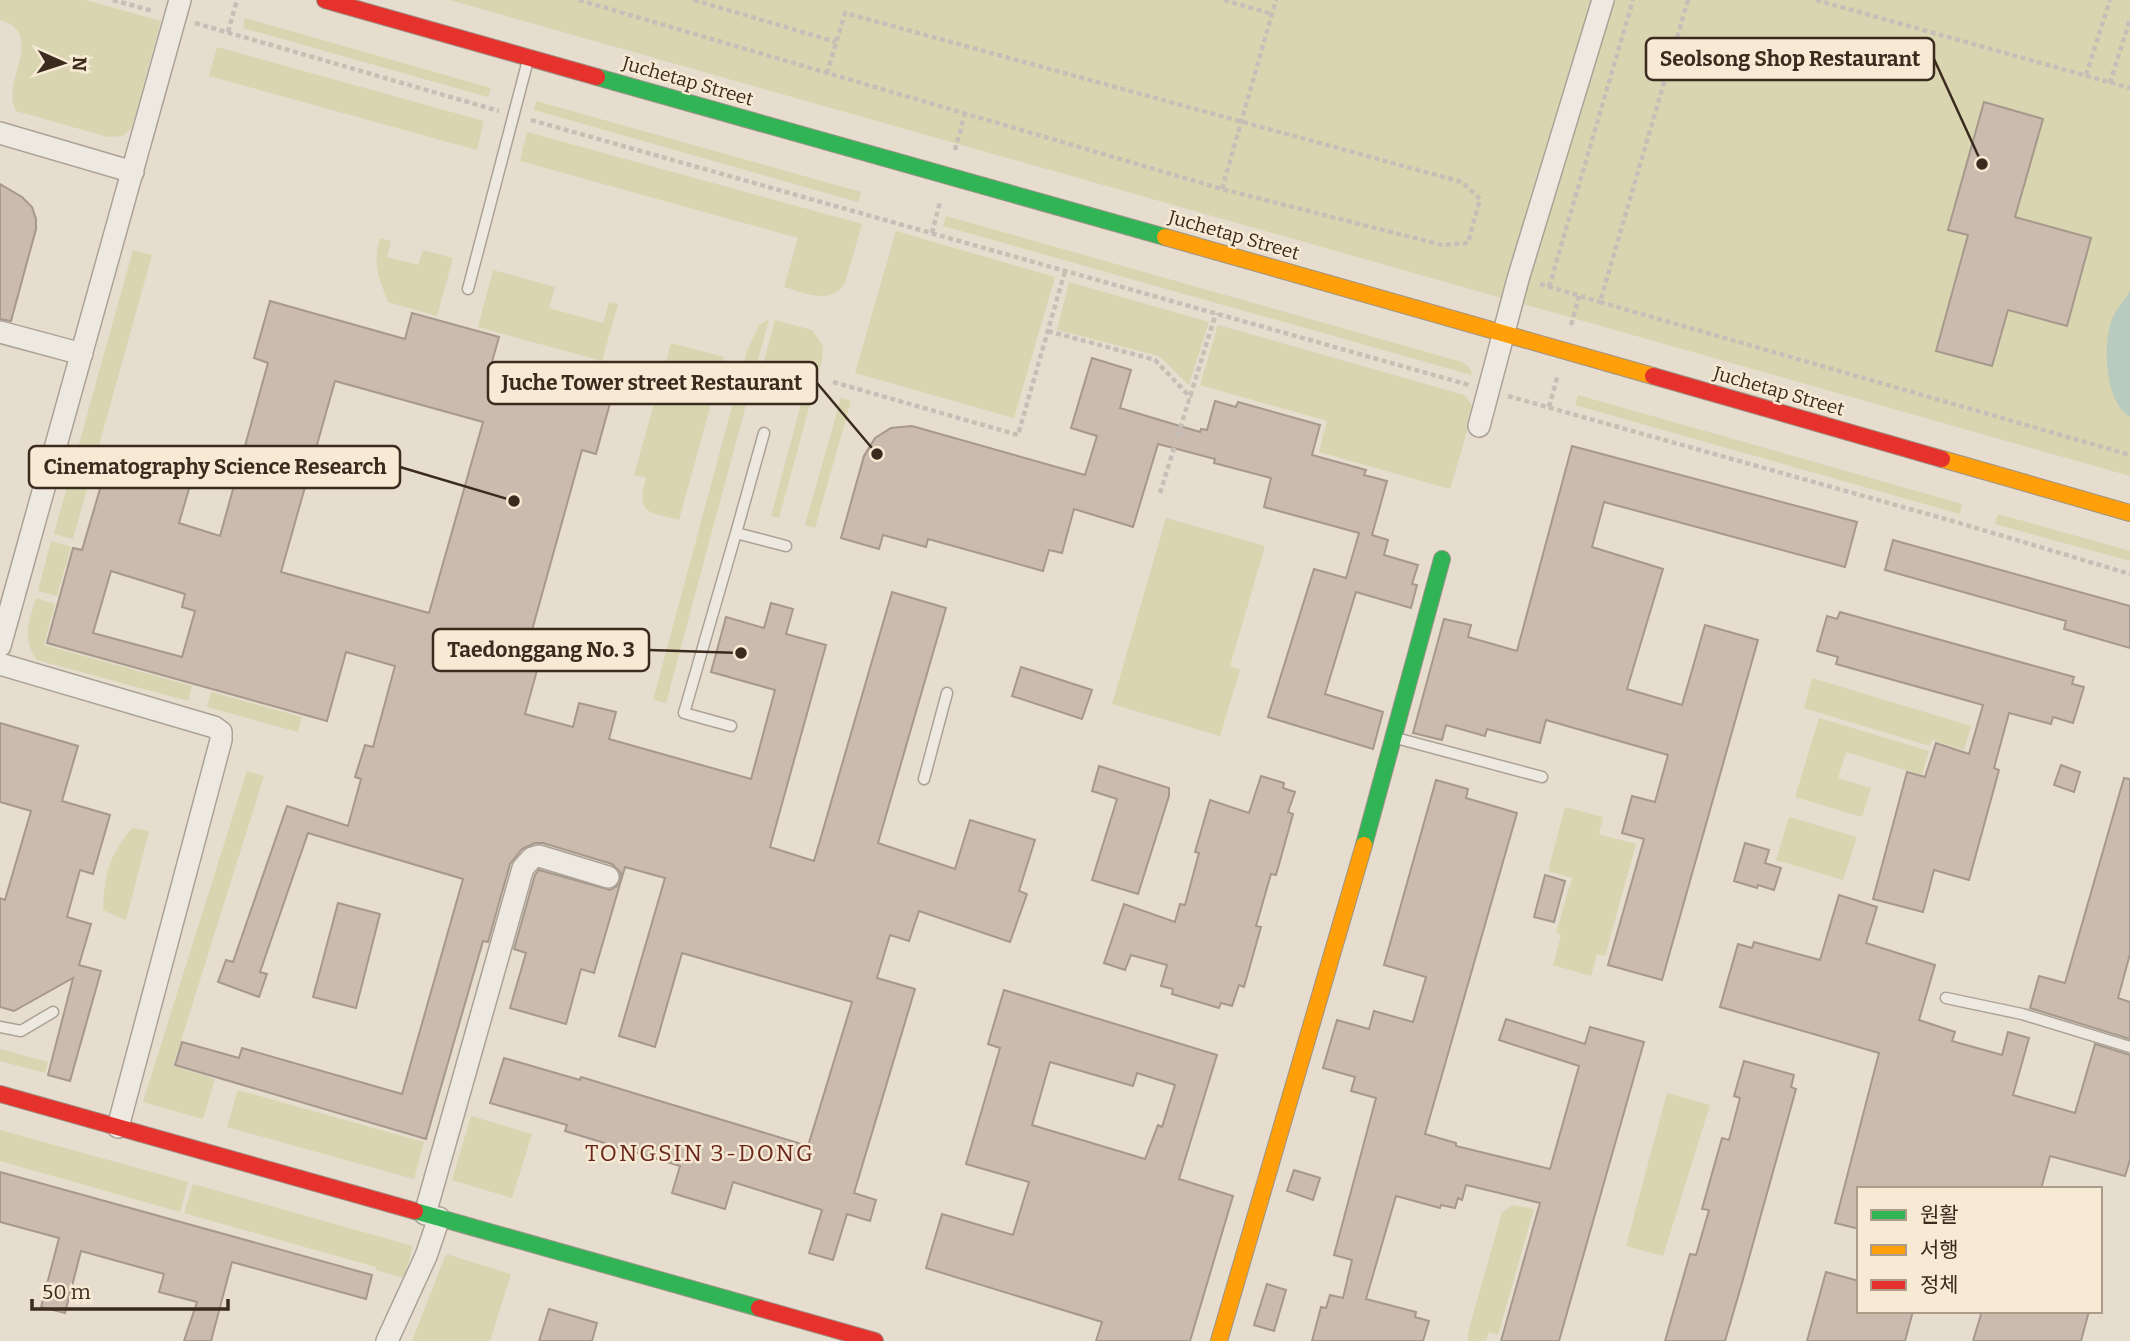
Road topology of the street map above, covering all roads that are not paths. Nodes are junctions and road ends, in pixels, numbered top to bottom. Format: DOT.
graph roads {
  1 [pos="325,0"];
  2 [pos="1602,0"];
  3 [pos="177,9"];
  4 [pos="529,58"];
  5 [pos="0,133"];
  6 [pos="133,172"];
  7 [pos="468,289"];
  8 [pos="0,332"];
  9 [pos="1504,333"];
  10 [pos="82,354"];
  11 [pos="1479,426"];
  12 [pos="764,433"];
  13 [pos="2130,513"];
  14 [pos="736,533"];
  15 [pos="786,547"];
  16 [pos="1442,559"];
  17 [pos="1,636"];
  18 [pos="0,664"];
  19 [pos="947,693"];
  20 [pos="731,726"];
  21 [pos="1394,737"];
  22 [pos="1542,778"];
  23 [pos="925,779"];
  24 [pos="608,877"];
  25 [pos="1946,998"];
  26 [pos="53,1012"];
  27 [pos="0,1027"];
  28 [pos="2130,1047"];
  29 [pos="0,1094"];
  30 [pos="118,1127"];
  31 [pos="432,1216"];
  32 [pos="387,1341"];
  33 [pos="875,1341"];
  34 [pos="1219,1341"];
  1 -- 4 [label="main road, Juchetap Street"];
  2 -- 9 [label="street"];
  3 -- 6 [label="street"];
  4 -- 7 [label="lane"];
  4 -- 9 [label="main road, Juchetap Street"];
  5 -- 6 [label="street"];
  6 -- 10 [label="street"];
  8 -- 10 [label="street"];
  9 -- 11 [label="street"];
  9 -- 13 [label="main road, Juchetap Street"];
  10 -- 17 [label="street"];
  12 -- 14 [label="lane"];
  14 -- 15 [label="lane"];
  14 -- 20 [label="lane"];
  16 -- 21 [label="main road"];
  18 -- 30 [label="street"];
  19 -- 23 [label="lane"];
  21 -- 22 [label="lane"];
  21 -- 34 [label="main road"];
  24 -- 31 [label="street"];
  25 -- 28 [label="lane"];
  26 -- 27 [label="lane"];
  29 -- 30 [label="main road"];
  30 -- 31 [label="main road"];
  31 -- 32 [label="street"];
  31 -- 33 [label="main road"];
}
